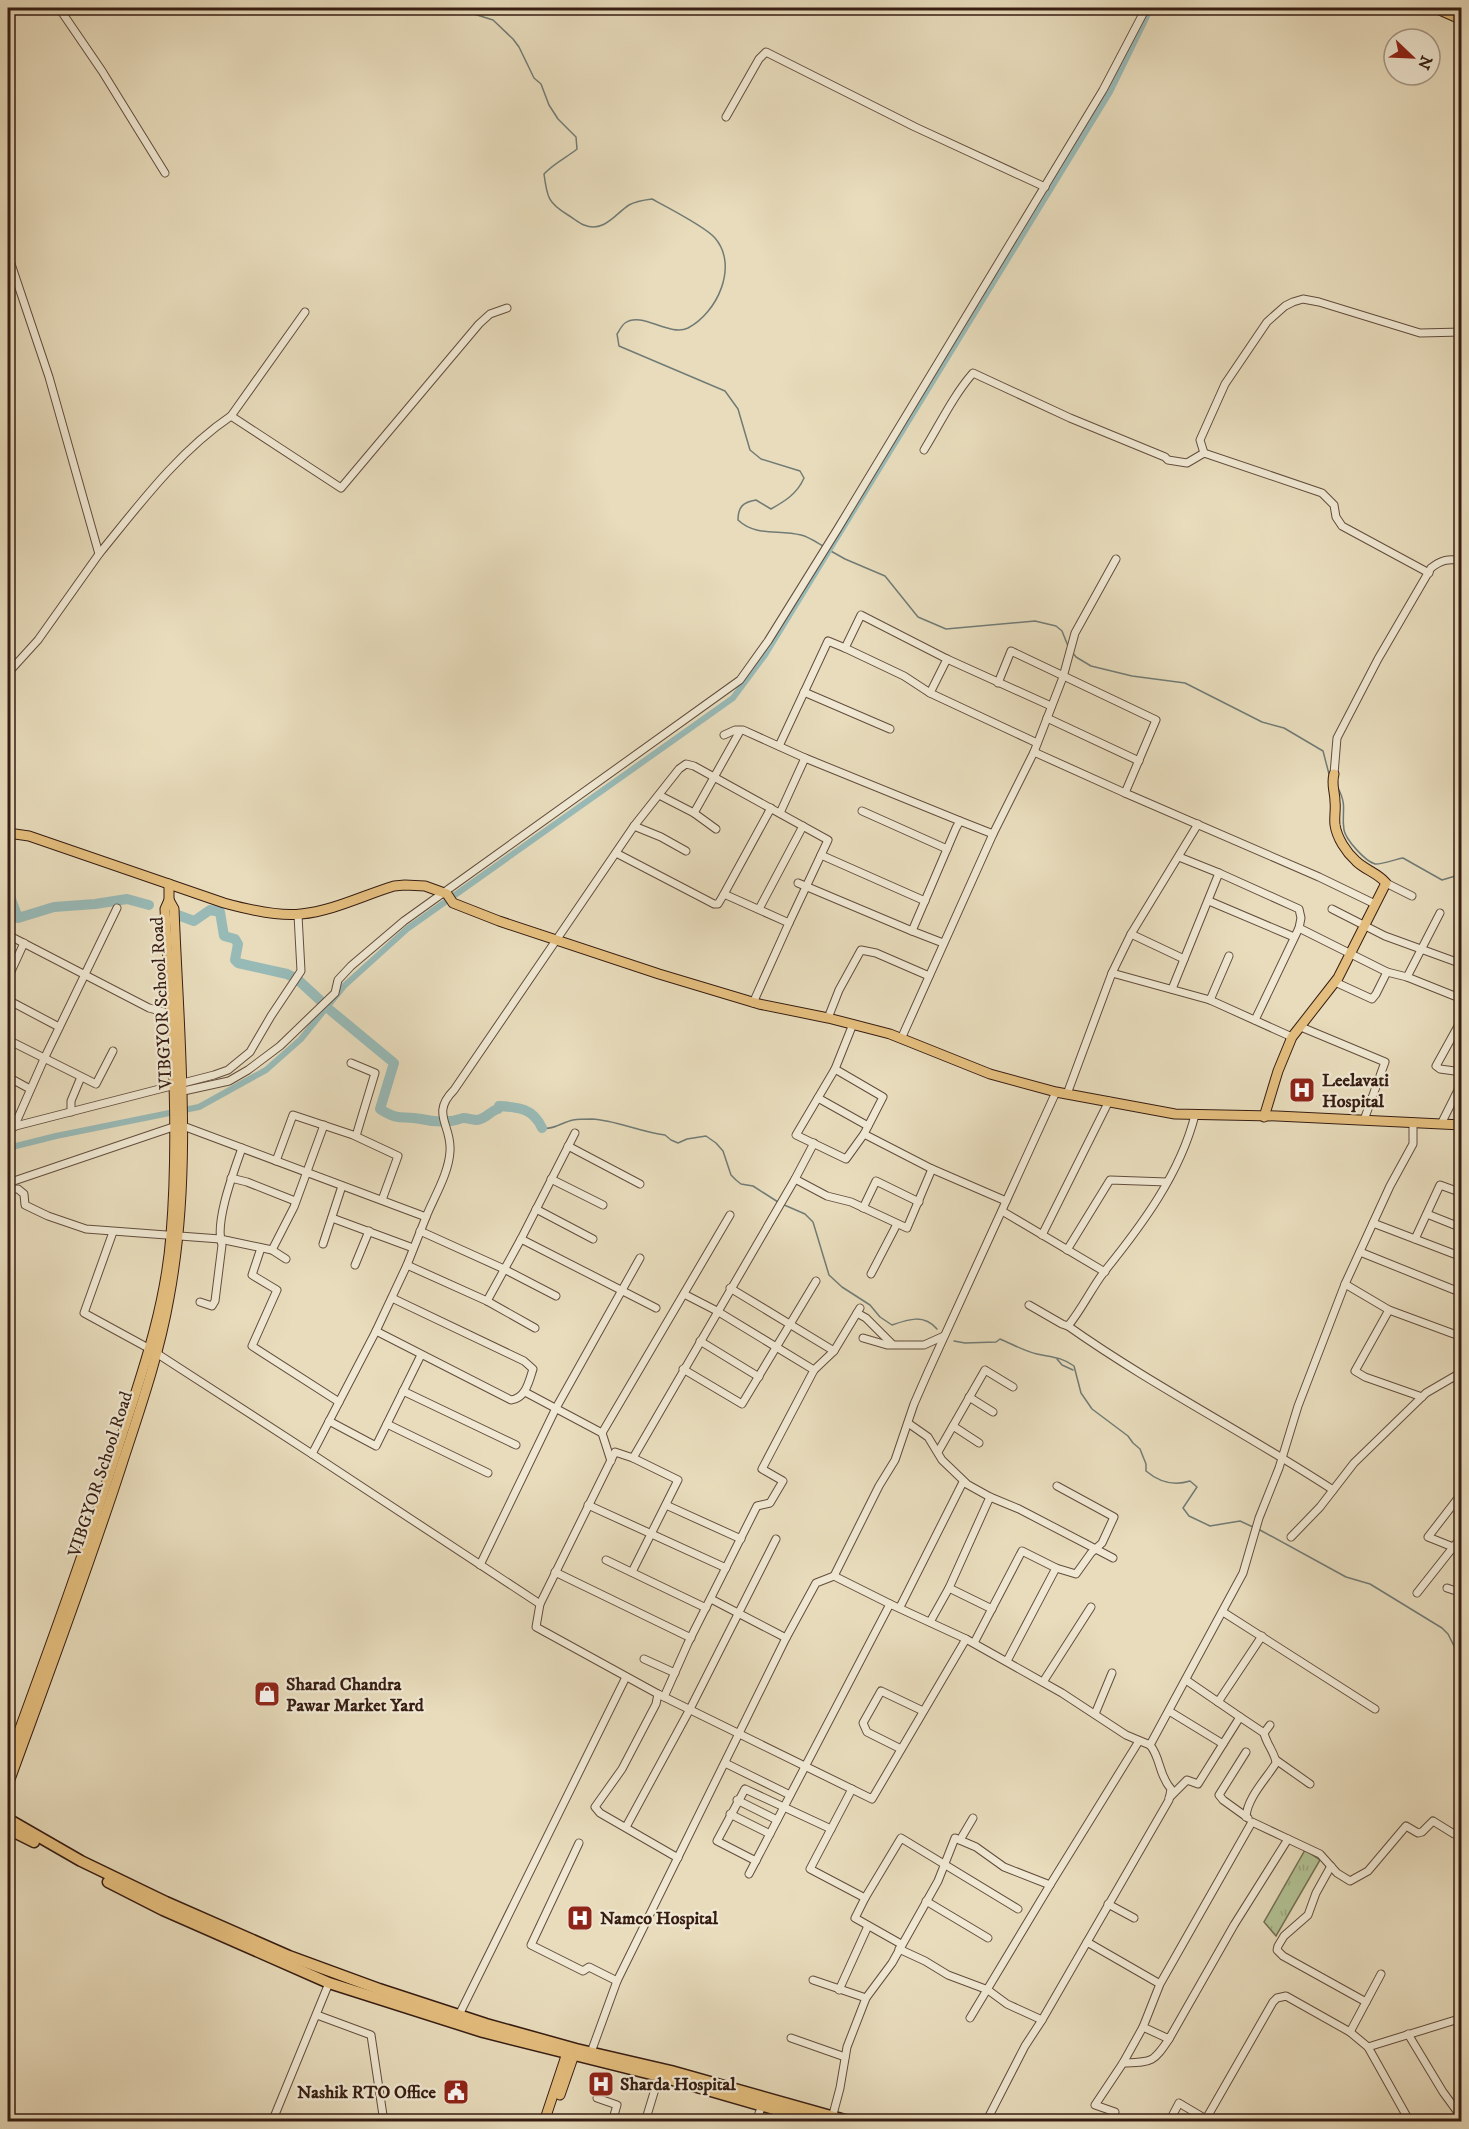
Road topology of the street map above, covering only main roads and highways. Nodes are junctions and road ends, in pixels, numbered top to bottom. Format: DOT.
graph roads {
  1 [pos="1434,8"];
  2 [pos="1461,20"];
  3 [pos="1333,778"];
  4 [pos="8,833"];
  5 [pos="169,884"];
  6 [pos="1264,1117"];
  7 [pos="1461,1125"];
  8 [pos="81,1572"];
  9 [pos="8,1761"];
  10 [pos="8,1785"];
  11 [pos="11,1824"];
  12 [pos="571,2052"];
  13 [pos="632,2066"];
  14 [pos="832,2119"];
  15 [pos="544,2121"];
  16 [pos="550,2121"];
  17 [pos="819,2121"];
  18 [pos="847,2121"];
  1 -- 2 [label="main road"];
  3 -- 6 [label="main road"];
  4 -- 5 [label="main road"];
  5 -- 6 [label="main road"];
  5 -- 8 [label="main road, VIBGYOR School Road"];
  6 -- 7 [label="main road"];
  8 -- 9 [label="main road, VIBGYOR School Road"];
  8 -- 10 [label="main road, VIBGYOR School Road"];
  11 -- 12 [label="highway"];
  11 -- 12 [label="highway"];
  12 -- 13 [label="highway"];
  12 -- 15 [label="main road"];
  12 -- 16 [label="main road"];
  13 -- 14 [label="highway"];
  13 -- 17 [label="highway"];
  14 -- 18 [label="highway"];
}
